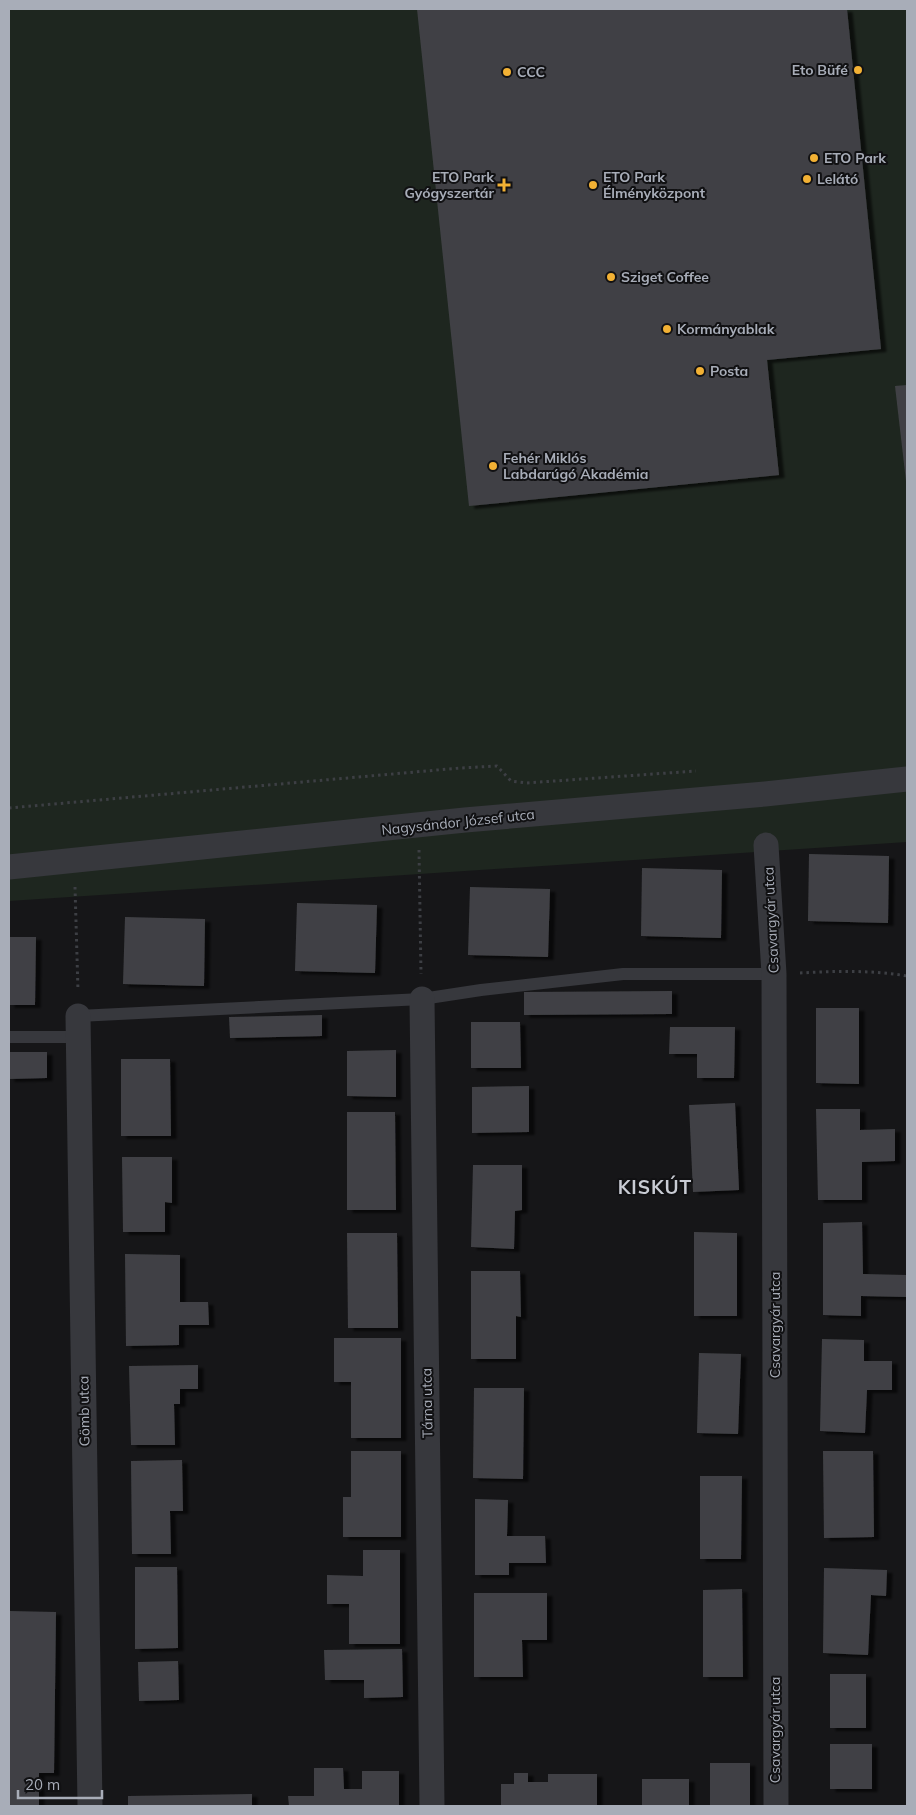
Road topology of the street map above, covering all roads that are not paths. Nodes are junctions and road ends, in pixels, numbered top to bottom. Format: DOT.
graph roads {
  1 [pos="907,779"];
  2 [pos="766,844"];
  3 [pos="9,867"];
  4 [pos="774,974"];
  5 [pos="422,1000"];
  6 [pos="78,1026"];
  7 [pos="9,1037"];
  8 [pos="90,1806"];
  9 [pos="432,1806"];
  10 [pos="776,1806"];
  1 -- 3 [label="street, Nagysándor József utca"];
  2 -- 4 [label="street, Csavargyár utca"];
  4 -- 5 [label="lane"];
  4 -- 10 [label="street, Csavargyár utca"];
  5 -- 6 [label="lane"];
  5 -- 9 [label="street, Tárna utca"];
  6 -- 7 [label="lane"];
  6 -- 8 [label="street, Gömb utca"];
}
